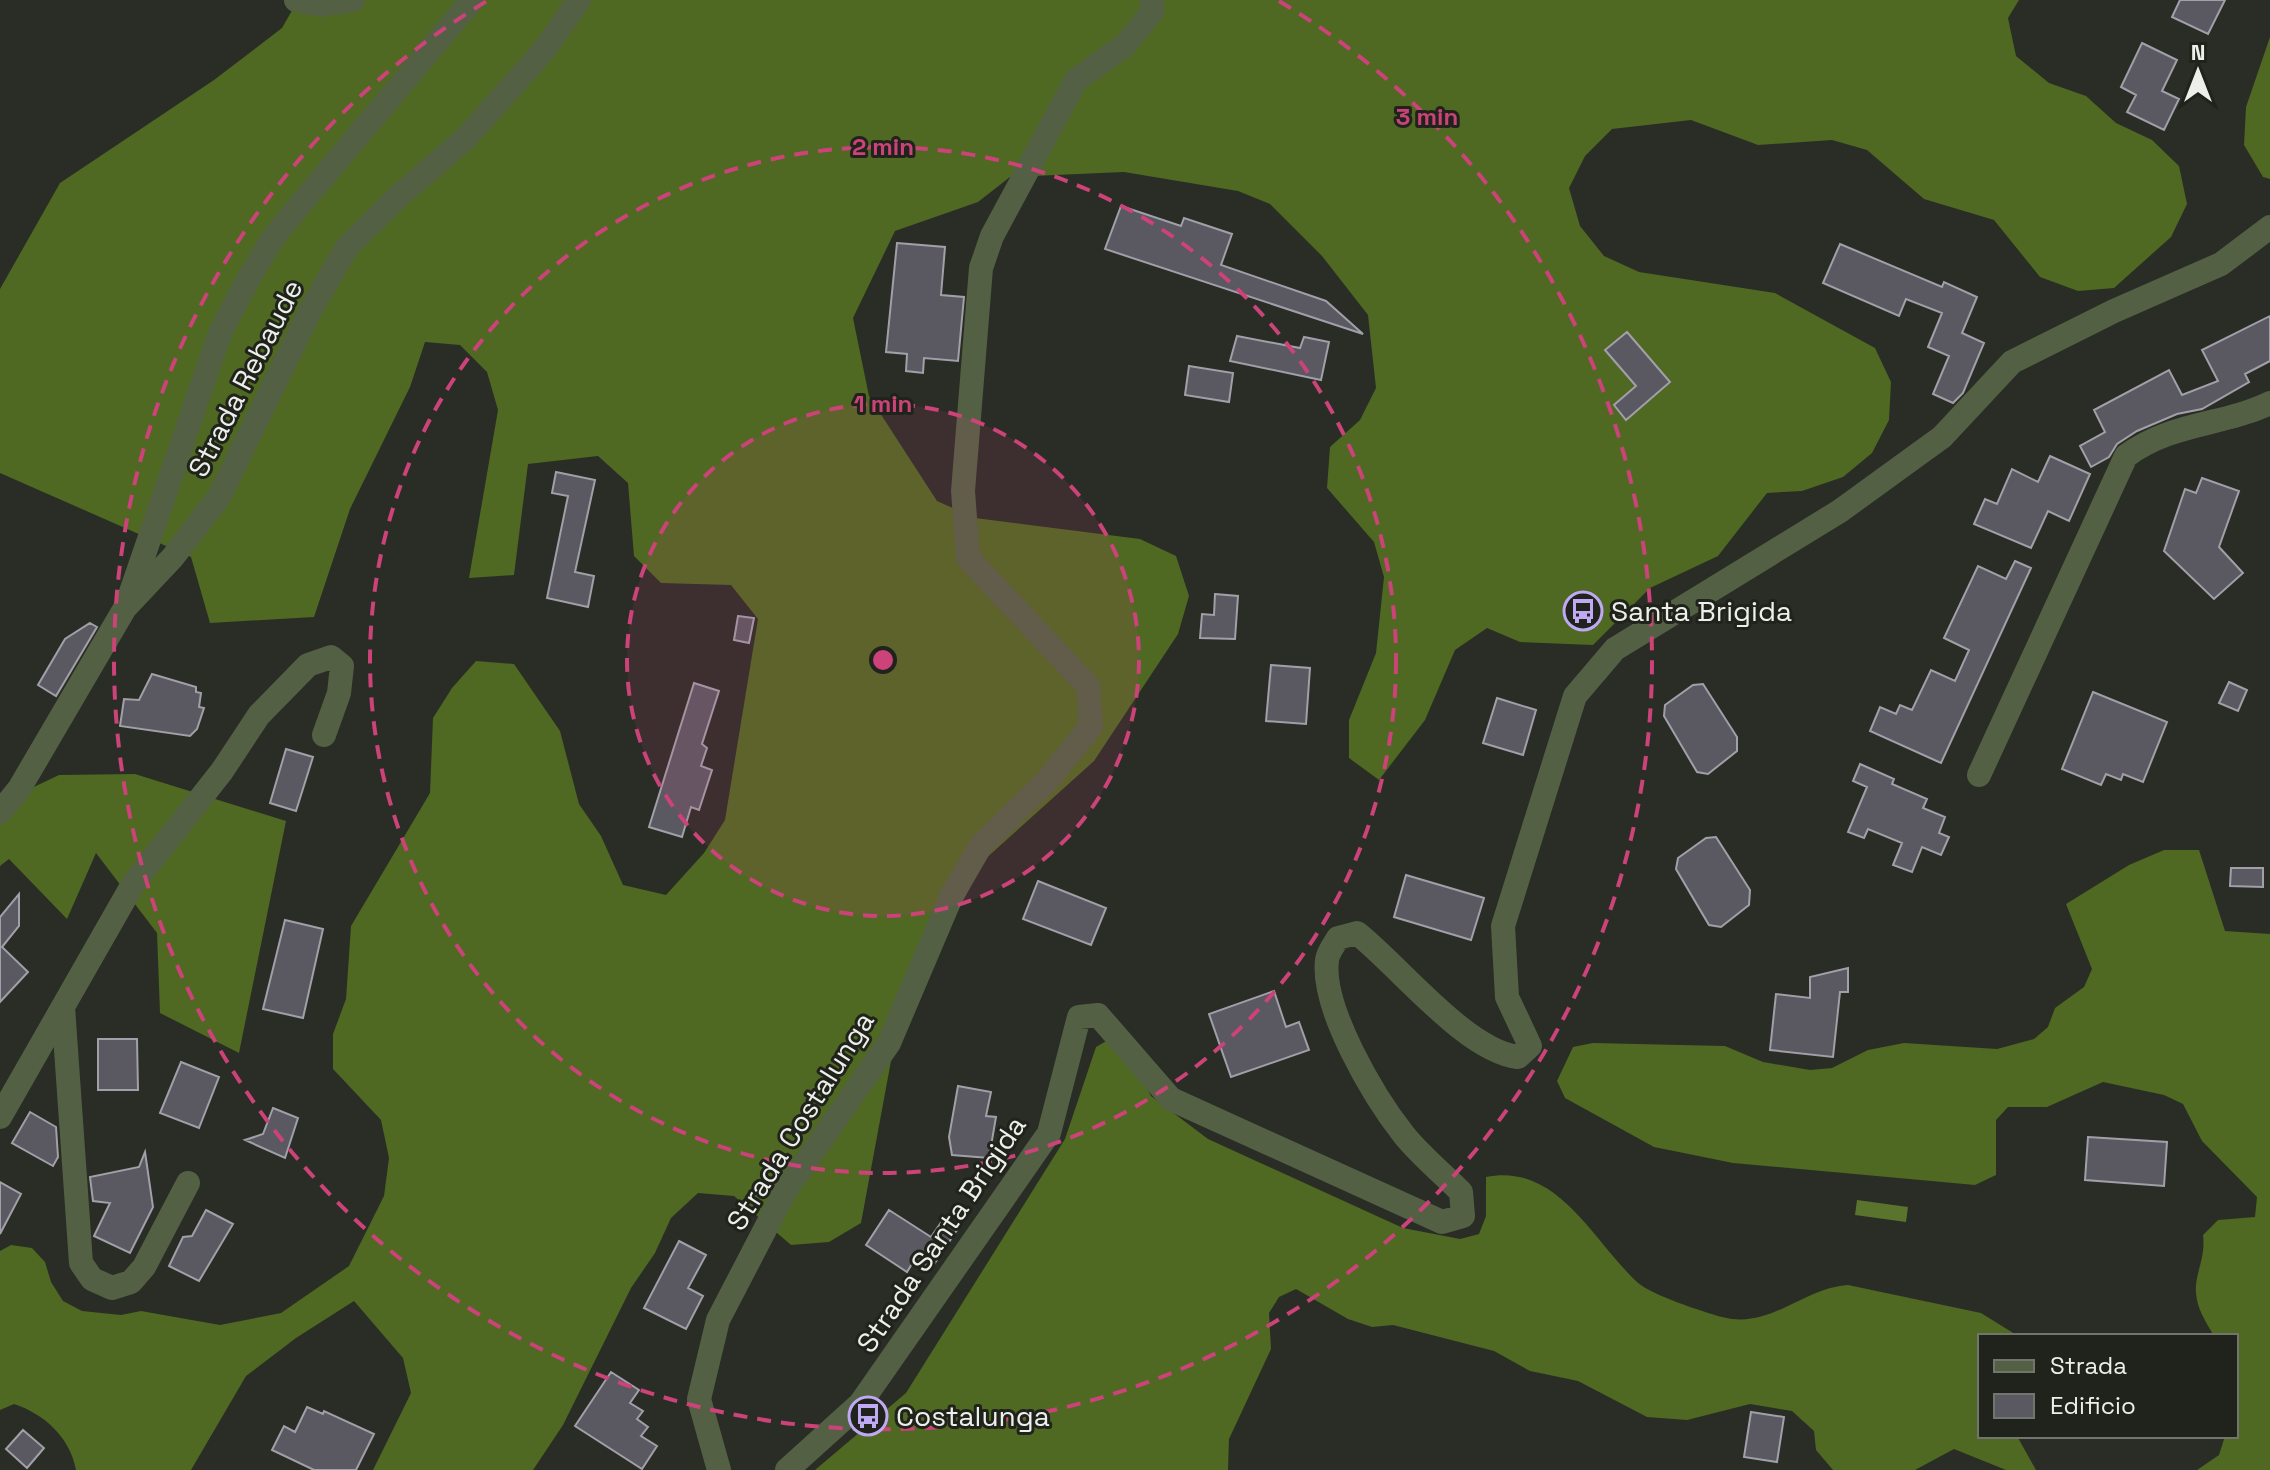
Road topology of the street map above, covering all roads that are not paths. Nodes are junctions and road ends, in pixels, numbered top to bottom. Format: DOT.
graph roads {
  1 [pos="296,0"];
  2 [pos="353,0"];
  3 [pos="472,0"];
  4 [pos="579,0"];
  5 [pos="1152,0"];
  6 [pos="2270,227"];
  7 [pos="2270,403"];
  8 [pos="125,608"];
  9 [pos="324,735"];
  10 [pos="1979,775"];
  11 [pos="0,812"];
  12 [pos="63,1007"];
  13 [pos="0,1117"];
  14 [pos="188,1183"];
  15 [pos="719,1470"];
  16 [pos="787,1470"];
  1 -- 2 [label="street"];
  3 -- 8 [label="street"];
  4 -- 8 [label="street, Strada Rebaude"];
  5 -- 15 [label="street, Strada Costalunga"];
  6 -- 16 [label="street, Strada Santa Brigida"];
  7 -- 10 [label="street"];
  8 -- 11 [label="street, Strada Rebaude"];
  9 -- 12 [label="street"];
  12 -- 13 [label="street"];
  12 -- 14 [label="street"];
}
